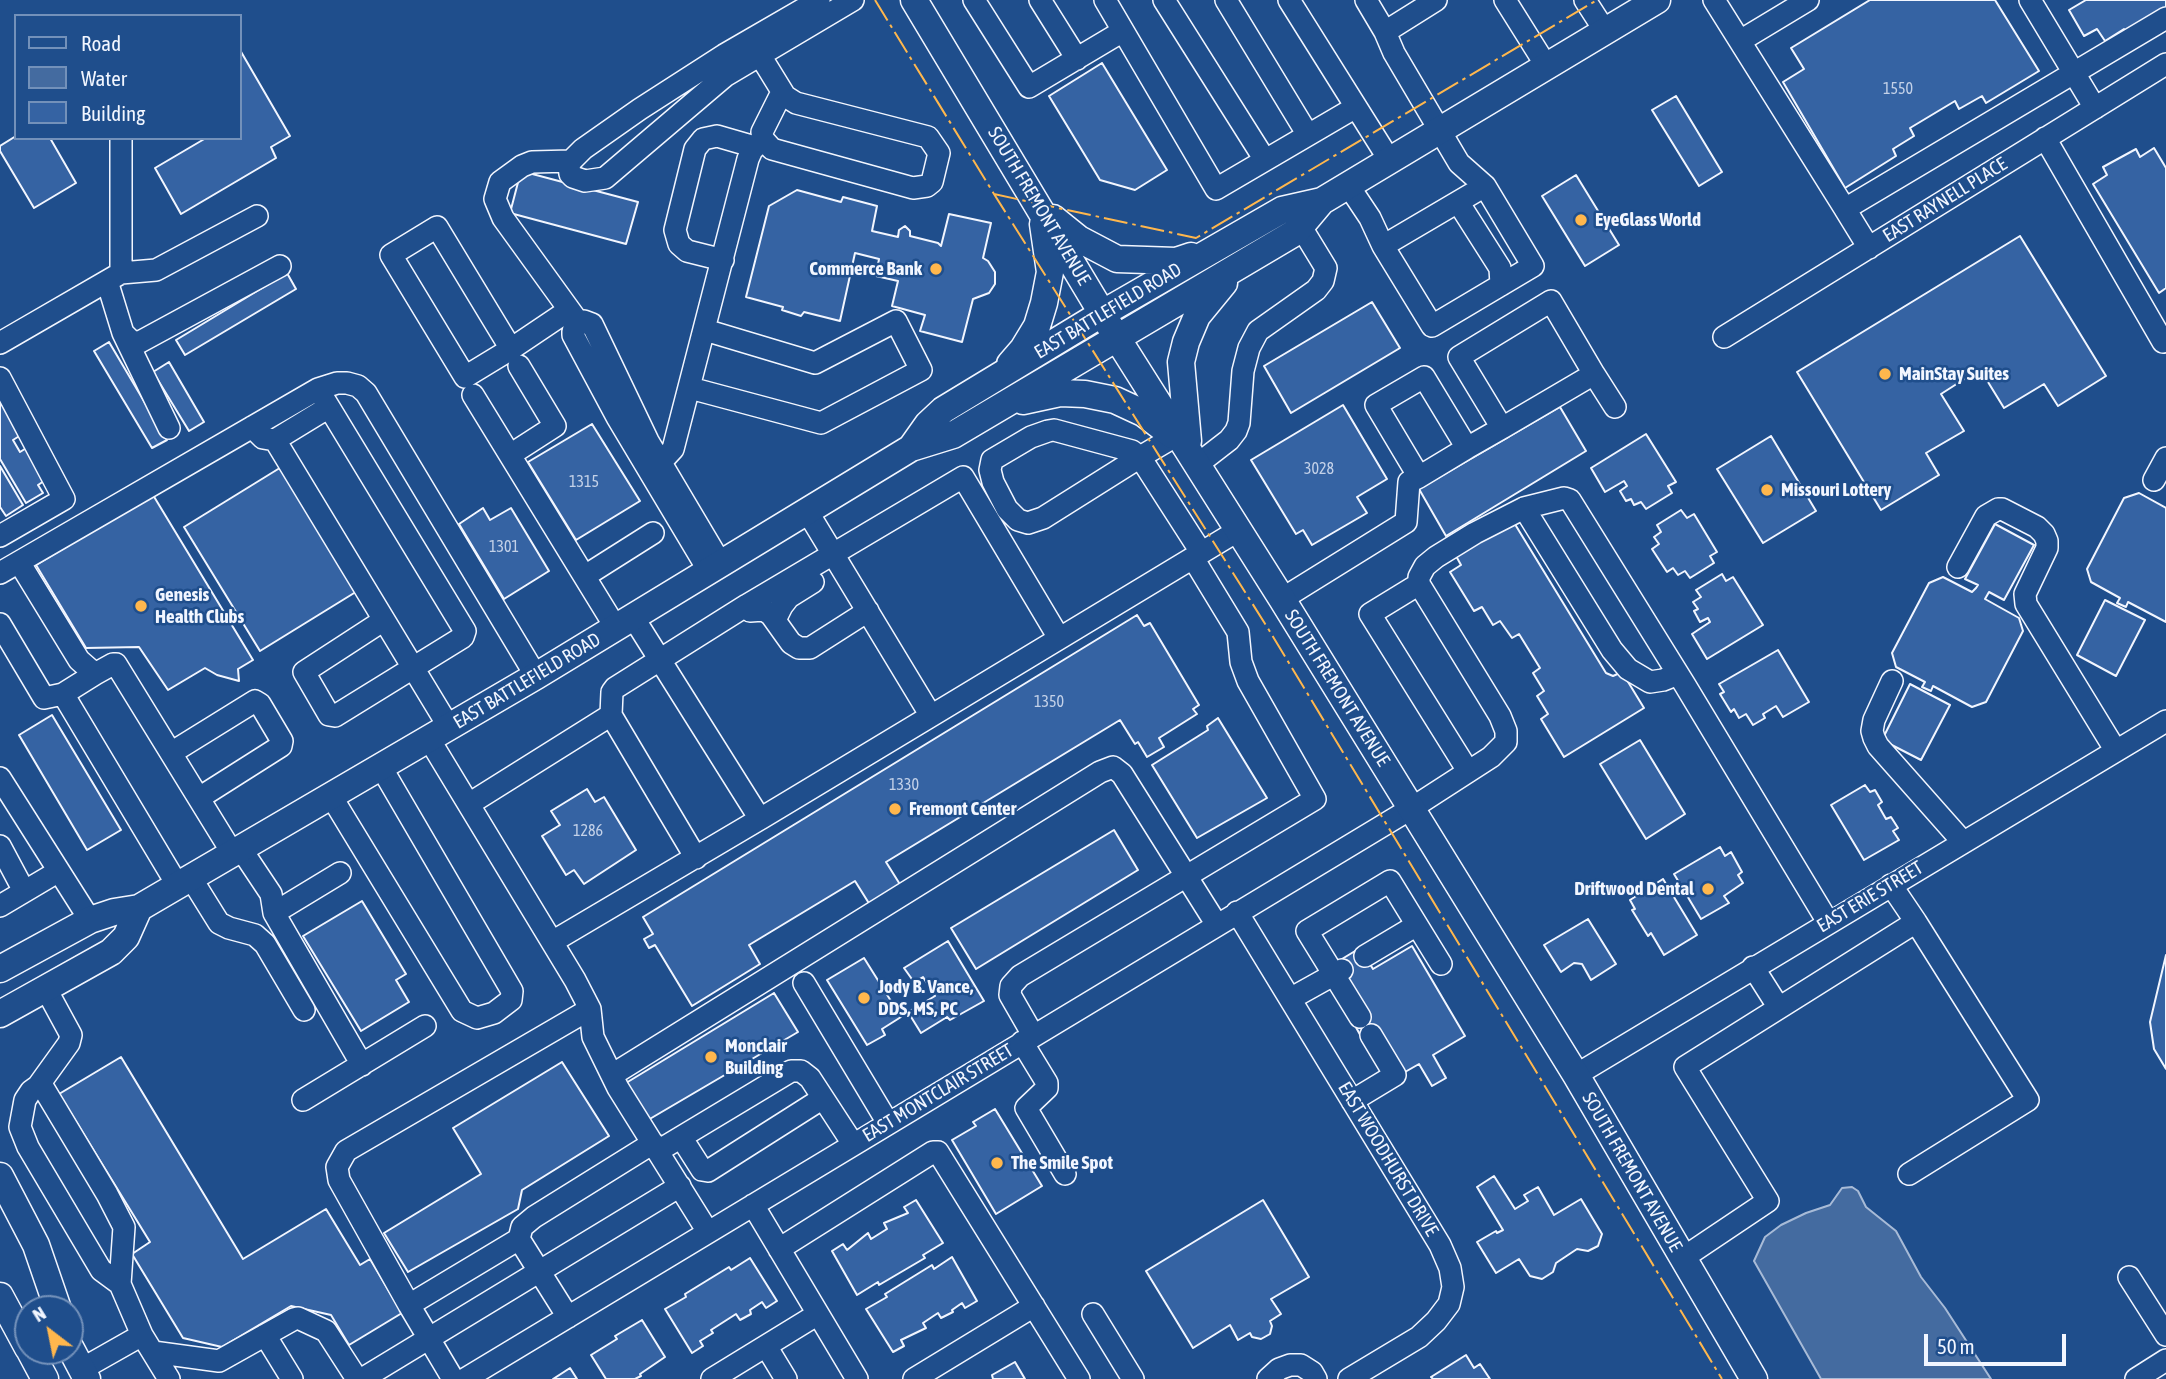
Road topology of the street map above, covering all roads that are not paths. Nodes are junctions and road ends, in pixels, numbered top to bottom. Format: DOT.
graph roads {
  1 [pos="819,0"];
  2 [pos="853,0"];
  3 [pos="914,0"];
  4 [pos="974,0"];
  5 [pos="1040,0"];
  6 [pos="1105,0"];
  7 [pos="1164,0"];
  8 [pos="1226,0"];
  9 [pos="1289,0"];
  10 [pos="1366,0"];
  11 [pos="1436,0"];
  12 [pos="1505,0"];
  13 [pos="1585,0"];
  14 [pos="1657,0"];
  15 [pos="1714,0"];
  16 [pos="1808,0"];
  17 [pos="2030,0"];
  18 [pos="2166,18"];
  19 [pos="1123,31"];
  20 [pos="1605,31"];
  21 [pos="1385,32"];
  22 [pos="1740,41"];
  23 [pos="755,47"];
  24 [pos="1077,59"];
  25 [pos="1547,67"];
  26 [pos="2074,72"];
  27 [pos="2162,74"];
  28 [pos="782,92"];
  29 [pos="1356,107"];
  30 [pos="2095,108"];
  31 [pos="1440,131"];
  32 [pos="1308,135"];
  33 [pos="2045,138"];
  34 [pos="121,140"];
  35 [pos="759,143"];
  36 [pos="1265,160"];
  37 [pos="571,161"];
  38 [pos="1390,161"];
  39 [pos="1348,185"];
  40 [pos="1485,186"];
  41 [pos="1322,201"];
  42 [pos="1458,202"];
  43 [pos="1041,209"];
  44 [pos="1844,209"];
  45 [pos="257,216"];
  46 [pos="1301,227"];
  47 [pos="1383,246"];
  48 [pos="1868,248"];
  49 [pos="1212,250"];
  50 [pos="723,260"];
  51 [pos="1241,264"];
  52 [pos="281,266"];
  53 [pos="114,277"];
  54 [pos="1501,285"];
  55 [pos="1103,313"];
  56 [pos="574,317"];
  57 [pos="705,330"];
  58 [pos="123,333"];
  59 [pos="1724,337"];
  60 [pos="1117,338"];
  61 [pos="2166,340"];
  62 [pos="0,343"];
  63 [pos="515,358"];
  64 [pos="1001,374"];
  65 [pos="1594,374"];
  66 [pos="0,377"];
  67 [pos="690,388"];
  68 [pos="473,395"];
  69 [pos="324,398"];
  70 [pos="1004,405"];
  71 [pos="1615,407"];
  72 [pos="169,428"];
  73 [pos="252,428"];
  74 [pos="1502,428"];
  75 [pos="275,440"];
  76 [pos="911,448"];
  77 [pos="1467,448"];
  78 [pos="1187,450"];
  79 [pos="510,455"];
  80 [pos="1140,457"];
  81 [pos="2166,458"];
  82 [pos="992,460"];
  83 [pos="661,462"];
  84 [pos="963,477"];
  85 [pos="1419,477"];
  86 [pos="2154,480"];
  87 [pos="1524,508"];
  88 [pos="807,511"];
  89 [pos="1028,523"];
  90 [pos="1239,530"];
  91 [pos="653,533"];
  92 [pos="0,536"];
  93 [pos="1001,541"];
  94 [pos="1197,555"];
  95 [pos="829,557"];
  96 [pos="1958,566"];
  97 [pos="9,567"];
  98 [pos="715,568"];
  99 [pos="585,576"];
  100 [pos="1419,584"];
  101 [pos="1282,599"];
  102 [pos="750,611"];
  103 [pos="868,611"];
  104 [pos="384,620"];
  105 [pos="775,620"];
  106 [pos="625,622"];
  107 [pos="0,624"];
  108 [pos="1059,638"];
  109 [pos="660,660"];
  110 [pos="413,667"];
  111 [pos="90,669"];
  112 [pos="1678,674"];
  113 [pos="536,676"];
  114 [pos="1892,681"];
  115 [pos="63,694"];
  116 [pos="611,715"];
  117 [pos="931,716"];
  118 [pos="2166,721"];
  119 [pos="439,733"];
  120 [pos="2116,751"];
  121 [pos="171,752"];
  122 [pos="381,767"];
  123 [pos="1468,771"];
  124 [pos="0,778"];
  125 [pos="331,796"];
  126 [pos="199,797"];
  127 [pos="469,804"];
  128 [pos="1412,808"];
  129 [pos="760,819"];
  130 [pos="1963,842"];
  131 [pos="0,846"];
  132 [pos="237,851"];
  133 [pos="696,858"];
  134 [pos="59,871"];
  135 [pos="340,873"];
  136 [pos="1187,876"];
  137 [pos="185,882"];
  138 [pos="1891,886"];
  139 [pos="24,891"];
  140 [pos="0,906"];
  141 [pos="139,908"];
  142 [pos="1237,912"];
  143 [pos="274,913"];
  144 [pos="90,920"];
  145 [pos="1828,922"];
  146 [pos="1916,922"];
  147 [pos="1217,925"];
  148 [pos="1416,925"];
  149 [pos="552,942"];
  150 [pos="0,952"];
  151 [pos="1365,956"];
  152 [pos="1441,964"];
  153 [pos="1753,967"];
  154 [pos="0,970"];
  155 [pos="1338,972"];
  156 [pos="804,983"];
  157 [pos="46,989"];
  158 [pos="1290,999"];
  159 [pos="1779,1007"];
  160 [pos="590,1009"];
  161 [pos="304,1010"];
  162 [pos="1,1014"];
  163 [pos="425,1026"];
  164 [pos="1027,1039"];
  165 [pos="362,1065"];
  166 [pos="612,1075"];
  167 [pos="1576,1075"];
  168 [pos="38,1086"];
  169 [pos="823,1098"];
  170 [pos="303,1100"];
  171 [pos="1352,1101"];
  172 [pos="888,1123"];
  173 [pos="681,1137"];
  174 [pos="853,1144"];
  175 [pos="655,1147"];
  176 [pos="1065,1174"];
  177 [pos="1909,1174"];
  178 [pos="0,1176"];
  179 [pos="680,1186"];
  180 [pos="752,1205"];
  181 [pos="0,1214"];
  182 [pos="708,1232"];
  183 [pos="519,1239"];
  184 [pos="779,1249"];
  185 [pos="1683,1258"];
  186 [pos="540,1273"];
  187 [pos="2129,1277"];
  188 [pos="120,1284"];
  189 [pos="43,1295"];
  190 [pos="53,1295"];
  191 [pos="0,1296"];
  192 [pos="409,1305"];
  193 [pos="1034,1306"];
  194 [pos="818,1314"];
  195 [pos="1093,1314"];
  196 [pos="568,1317"];
  197 [pos="14,1322"];
  198 [pos="265,1335"];
  199 [pos="2166,1335"];
  200 [pos="429,1338"];
  201 [pos="147,1343"];
  202 [pos="765,1346"];
  203 [pos="2166,1360"];
  204 [pos="84,1364"];
  205 [pos="224,1370"];
  206 [pos="718,1377"];
  207 [pos="169,1379"];
  208 [pos="292,1379"];
  209 [pos="359,1379"];
  210 [pos="453,1379"];
  211 [pos="465,1379"];
  212 [pos="786,1379"];
  213 [pos="858,1379"];
  214 [pos="914,1379"];
  215 [pos="1079,1379"];
  216 [pos="1133,1379"];
  217 [pos="1268,1379"];
  218 [pos="1316,1379"];
  219 [pos="1349,1379"];
  220 [pos="1754,1379"];
  221 [pos="2136,1379"];
  1 -- 23 [label="street"];
  2 -- 23 [label="street"];
  3 -- 43 [label="main road, SOUTH FREMONT AVENUE"];
  4 -- 24 [label="street"];
  5 -- 24 [label="street"];
  6 -- 19 [label="street"];
  7 -- 36 [label="street"];
  8 -- 32 [label="street"];
  9 -- 29 [label="street"];
  10 -- 21 [label="street"];
  11 -- 21 [label="street"];
  12 -- 25 [label="street"];
  13 -- 20 [label="street"];
  14 -- 20 [label="main road, EAST BATTLEFIELD ROAD"];
  15 -- 22 [label="street"];
  16 -- 22 [label="street"];
  17 -- 26 [label="street"];
  18 -- 26 [label="street"];
  19 -- 24 [label="street"];
  19 -- 36 [label="street"];
  20 -- 25 [label="main road, EAST BATTLEFIELD ROAD"];
  21 -- 31 [label="street"];
  22 -- 44 [label="street"];
  23 -- 28 [label="street"];
  23 -- 37 [label="street"];
  23 -- 37 [label="street"];
  25 -- 31 [label="main road, EAST BATTLEFIELD ROAD"];
  26 -- 30 [label="street"];
  26 -- 44 [label="street"];
  27 -- 30 [label="street, EAST RAYNELL PLACE"];
  28 -- 35 [label="street"];
  28 -- 35 [label="street"];
  29 -- 32 [label="street"];
  29 -- 38 [label="street"];
  30 -- 33 [label="street, EAST RAYNELL PLACE"];
  31 -- 38 [label="main road, EAST BATTLEFIELD ROAD"];
  31 -- 40 [label="street"];
  32 -- 36 [label="street"];
  33 -- 48 [label="street, EAST RAYNELL PLACE"];
  33 -- 61 [label="street"];
  34 -- 53 [label="street"];
  35 -- 50 [label="street"];
  35 -- 50 [label="street"];
  37 -- 56 [label="street"];
  38 -- 39 [label="main road, EAST BATTLEFIELD ROAD"];
  39 -- 41 [label="main road, EAST BATTLEFIELD ROAD"];
  39 -- 47 [label="street"];
  40 -- 42 [label="street"];
  40 -- 54 [label="street"];
  41 -- 46 [label="main road, EAST BATTLEFIELD ROAD"];
  41 -- 49 [label="main road, EAST BATTLEFIELD ROAD"];
  42 -- 47 [label="street"];
  42 -- 54 [label="street"];
  43 -- 49 [label="main road"];
  43 -- 55 [label="main road, SOUTH FREMONT AVENUE"];
  43 -- 64 [label="main road"];
  44 -- 48 [label="street"];
  45 -- 53 [label="street"];
  46 -- 51 [label="main road, EAST BATTLEFIELD ROAD"];
  46 -- 78 [label="street"];
  47 -- 54 [label="street"];
  48 -- 59 [label="street, EAST RAYNELL PLACE"];
  49 -- 55 [label="main road, EAST BATTLEFIELD ROAD"];
  50 -- 57 [label="street"];
  51 -- 60 [label="main road, EAST BATTLEFIELD ROAD"];
  51 -- 78 [label="main road"];
  52 -- 58 [label="street"];
  53 -- 58 [label="street"];
  53 -- 62 [label="street"];
  55 -- 60 [label="main road, SOUTH FREMONT AVENUE"];
  55 -- 64 [label="main road, EAST BATTLEFIELD ROAD"];
  56 -- 63 [label="street"];
  56 -- 83 [label="street"];
  56 -- 98 [label="street"];
  57 -- 67 [label="street"];
  57 -- 67 [label="street"];
  58 -- 72 [label="street"];
  60 -- 70 [label="main road, EAST BATTLEFIELD ROAD"];
  60 -- 78 [label="main road, SOUTH FREMONT AVENUE"];
  63 -- 63 [label="street"];
  63 -- 79 [label="street"];
  64 -- 76 [label="main road, EAST BATTLEFIELD ROAD"];
  65 -- 71 [label="street"];
  65 -- 74 [label="street"];
  65 -- 74 [label="street"];
  66 -- 92 [label="street"];
  67 -- 83 [label="street"];
  68 -- 79 [label="street"];
  69 -- 73 [label="street"];
  69 -- 75 [label="street"];
  69 -- 110 [label="street"];
  69 -- 113 [label="street"];
  70 -- 76 [label="main road, EAST BATTLEFIELD ROAD"];
  70 -- 78 [label="main road"];
  73 -- 75 [label="street"];
  73 -- 97 [label="street"];
  74 -- 77 [label="street"];
  75 -- 104 [label="street"];
  76 -- 88 [label="main road, EAST BATTLEFIELD ROAD"];
  77 -- 85 [label="street"];
  77 -- 85 [label="street"];
  78 -- 80 [label="street"];
  78 -- 90 [label="main road, SOUTH FREMONT AVENUE"];
  79 -- 99 [label="street"];
  80 -- 82 [label="street"];
  80 -- 89 [label="street"];
  80 -- 94 [label="street"];
  81 -- 86 [label="street"];
  82 -- 84 [label="street"];
  82 -- 89 [label="street"];
  83 -- 98 [label="street"];
  84 -- 93 [label="street"];
  84 -- 95 [label="street"];
  85 -- 101 [label="street"];
  87 -- 100 [label="street"];
  87 -- 112 [label="street"];
  87 -- 112 [label="street"];
  88 -- 95 [label="street"];
  88 -- 98 [label="main road, EAST BATTLEFIELD ROAD"];
  89 -- 93 [label="street"];
  90 -- 94 [label="street"];
  90 -- 101 [label="main road, SOUTH FREMONT AVENUE"];
  91 -- 99 [label="street"];
  93 -- 108 [label="street"];
  94 -- 108 [label="street"];
  94 -- 136 [label="street"];
  95 -- 103 [label="street"];
  95 -- 105 [label="street"];
  95 -- 109 [label="street"];
  96 -- 120 [label="street"];
  97 -- 111 [label="street"];
  98 -- 106 [label="main road, EAST BATTLEFIELD ROAD"];
  99 -- 106 [label="street"];
  100 -- 123 [label="street, EAST MONTCLAIR STREET"];
  100 -- 123 [label="street"];
  101 -- 128 [label="main road, SOUTH FREMONT AVENUE"];
  102 -- 105 [label="street"];
  103 -- 105 [label="street"];
  103 -- 117 [label="street"];
  104 -- 110 [label="street"];
  104 -- 110 [label="street"];
  106 -- 109 [label="street"];
  106 -- 113 [label="main road, EAST BATTLEFIELD ROAD"];
  107 -- 115 [label="street"];
  108 -- 117 [label="street"];
  109 -- 116 [label="street"];
  109 -- 129 [label="street"];
  110 -- 119 [label="street"];
  111 -- 115 [label="street"];
  111 -- 121 [label="street"];
  112 -- 145 [label="street"];
  113 -- 119 [label="main road, EAST BATTLEFIELD ROAD"];
  114 -- 130 [label="street"];
  115 -- 137 [label="street"];
  116 -- 127 [label="street"];
  116 -- 133 [label="street"];
  117 -- 129 [label="street"];
  118 -- 120 [label="street, EAST ERIE STREET"];
  119 -- 122 [label="main road, EAST BATTLEFIELD ROAD"];
  119 -- 127 [label="street"];
  120 -- 130 [label="street, EAST ERIE STREET"];
  121 -- 126 [label="street"];
  121 -- 126 [label="street"];
  122 -- 125 [label="main road, EAST BATTLEFIELD ROAD"];
  122 -- 125 [label="street"];
  123 -- 128 [label="street, EAST MONTCLAIR STREET"];
  124 -- 134 [label="street"];
  125 -- 132 [label="main road, EAST BATTLEFIELD ROAD"];
  126 -- 132 [label="street"];
  127 -- 149 [label="street"];
  128 -- 142 [label="street, EAST MONTCLAIR STREET"];
  128 -- 167 [label="main road, SOUTH FREMONT AVENUE"];
  129 -- 133 [label="street"];
  130 -- 138 [label="street, EAST ERIE STREET"];
  131 -- 139 [label="street"];
  132 -- 137 [label="main road, EAST BATTLEFIELD ROAD"];
  132 -- 143 [label="street"];
  133 -- 149 [label="street"];
  134 -- 139 [label="street"];
  134 -- 144 [label="street"];
  135 -- 143 [label="street"];
  136 -- 147 [label="street"];
  136 -- 164 [label="street"];
  136 -- 166 [label="street"];
  137 -- 141 [label="main road, EAST BATTLEFIELD ROAD"];
  137 -- 161 [label="street"];
  138 -- 145 [label="street, EAST ERIE STREET"];
  138 -- 146 [label="street"];
  139 -- 140 [label="street"];
  141 -- 144 [label="main road, EAST BATTLEFIELD ROAD"];
  141 -- 157 [label="main road"];
  142 -- 147 [label="street, EAST MONTCLAIR STREET"];
  142 -- 158 [label="street, EAST WOODHURST DRIVE"];
  143 -- 165 [label="street"];
  144 -- 150 [label="main road"];
  144 -- 154 [label="main road, EAST BATTLEFIELD ROAD"];
  145 -- 153 [label="street, EAST ERIE STREET"];
  146 -- 159 [label="street"];
  146 -- 177 [label="street"];
  147 -- 164 [label="street, EAST MONTCLAIR STREET"];
  148 -- 151 [label="street"];
  148 -- 152 [label="street"];
  148 -- 155 [label="street"];
  149 -- 160 [label="street"];
  153 -- 159 [label="street"];
  153 -- 167 [label="street, EAST ERIE STREET"];
  155 -- 158 [label="street"];
  155 -- 171 [label="street"];
  156 -- 172 [label="street"];
  157 -- 162 [label="main road"];
  157 -- 168 [label="street"];
  158 -- 171 [label="street, EAST WOODHURST DRIVE"];
  159 -- 185 [label="street"];
  160 -- 166 [label="street"];
  160 -- 192 [label="street"];
  163 -- 165 [label="street"];
  164 -- 172 [label="street, EAST MONTCLAIR STREET"];
  164 -- 176 [label="street"];
  165 -- 170 [label="street"];
  166 -- 175 [label="street"];
  167 -- 185 [label="main road, SOUTH FREMONT AVENUE"];
  168 -- 188 [label="street"];
  168 -- 188 [label="street"];
  169 -- 173 [label="street"];
  169 -- 173 [label="street"];
  169 -- 174 [label="street"];
  171 -- 219 [label="street, EAST WOODHURST DRIVE"];
  172 -- 174 [label="street, EAST MONTCLAIR STREET"];
  173 -- 175 [label="street"];
  174 -- 180 [label="street, EAST MONTCLAIR STREET"];
  175 -- 179 [label="street"];
  175 -- 183 [label="street"];
  178 -- 190 [label="main road"];
  179 -- 182 [label="street"];
  179 -- 186 [label="street"];
  180 -- 182 [label="street, EAST MONTCLAIR STREET"];
  180 -- 184 [label="street"];
  181 -- 189 [label="main road"];
  182 -- 196 [label="street, EAST MONTCLAIR STREET"];
  183 -- 186 [label="street"];
  183 -- 192 [label="street"];
  184 -- 193 [label="street"];
  184 -- 194 [label="street"];
  185 -- 220 [label="main road, SOUTH FREMONT AVENUE"];
  186 -- 196 [label="street"];
  186 -- 200 [label="street"];
  187 -- 199 [label="street"];
  188 -- 201 [label="street"];
  191 -- 197 [label="main road"];
  192 -- 200 [label="street"];
  193 -- 214 [label="street"];
  193 -- 215 [label="street"];
  194 -- 202 [label="street"];
  194 -- 213 [label="street"];
  195 -- 216 [label="street"];
  196 -- 211 [label="street, EAST MONTCLAIR STREET"];
  198 -- 205 [label="street"];
  198 -- 208 [label="street"];
  198 -- 209 [label="street"];
  200 -- 209 [label="street"];
  200 -- 210 [label="street"];
  201 -- 204 [label="street"];
  201 -- 205 [label="street"];
  201 -- 207 [label="street"];
  202 -- 206 [label="street"];
  202 -- 212 [label="street"];
  203 -- 221 [label="street"];
  217 -- 218 [label="street"];
}
